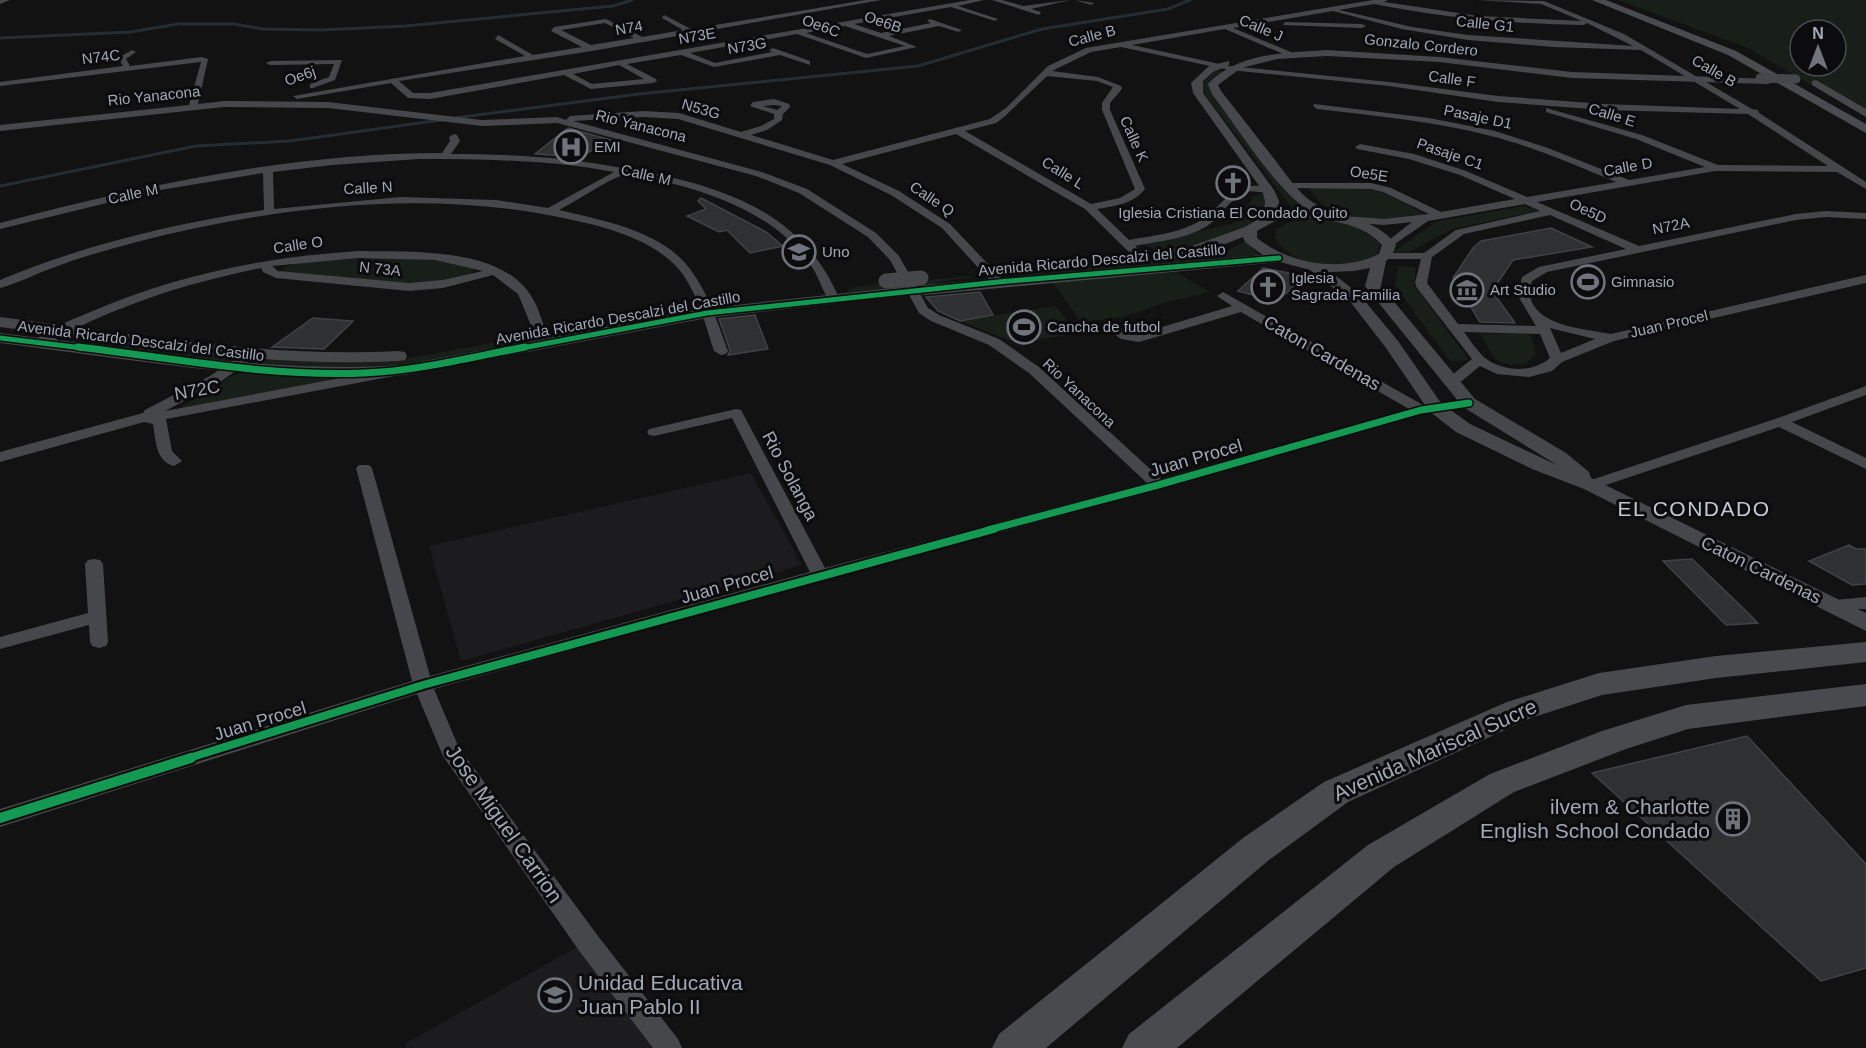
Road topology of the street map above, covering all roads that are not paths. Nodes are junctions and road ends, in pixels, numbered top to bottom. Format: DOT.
graph roads {
  1 [pos="7,0"];
  2 [pos="878,0"];
  3 [pos="930,0"];
  4 [pos="957,0"];
  5 [pos="981,0"];
  6 [pos="995,0"];
  7 [pos="1067,0"];
  8 [pos="1078,0"];
  9 [pos="1385,0"];
  10 [pos="1480,0"];
  11 [pos="1597,0"];
  12 [pos="1539,1"];
  13 [pos="0,2"];
  14 [pos="1374,2"];
  15 [pos="940,3"];
  16 [pos="1091,3"];
  17 [pos="950,6"];
  18 [pos="1022,8"];
  19 [pos="1326,9"];
  20 [pos="1039,13"];
  21 [pos="904,14"];
  22 [pos="664,17"];
  23 [pos="763,19"];
  24 [pos="995,19"];
  25 [pos="1377,21"];
  26 [pos="844,23"];
  27 [pos="1594,23"];
  28 [pos="774,24"];
  29 [pos="939,24"];
  30 [pos="1226,26"];
  31 [pos="1369,26"];
  32 [pos="785,28"];
  33 [pos="1413,29"];
  34 [pos="958,30"];
  35 [pos="690,31"];
  36 [pos="796,32"];
  37 [pos="879,36"];
  38 [pos="498,37"];
  39 [pos="641,39"];
  40 [pos="750,40"];
  41 [pos="1118,44"];
  42 [pos="913,47"];
  43 [pos="590,48"];
  44 [pos="1644,48"];
  45 [pos="132,52"];
  46 [pos="681,52"];
  47 [pos="1283,52"];
  48 [pos="600,53"];
  49 [pos="781,54"];
  50 [pos="533,58"];
  51 [pos="610,58"];
  52 [pos="1264,59"];
  53 [pos="470,61"];
  54 [pos="270,63"];
  55 [pos="619,63"];
  56 [pos="807,63"];
  57 [pos="412,66"];
  58 [pos="478,66"];
  59 [pos="1214,66"];
  60 [pos="127,67"];
  61 [pos="1229,68"];
  62 [pos="564,72"];
  63 [pos="1045,73"];
  64 [pos="420,76"];
  65 [pos="1297,76"];
  66 [pos="1696,78"];
  67 [pos="389,81"];
  68 [pos="1807,81"];
  69 [pos="0,84"];
  70 [pos="279,97"];
  71 [pos="1498,99"];
  72 [pos="263,103"];
  73 [pos="1317,106"];
  74 [pos="193,107"];
  75 [pos="1604,107"];
  76 [pos="1864,110"];
  77 [pos="1755,112"];
  78 [pos="779,113"];
  79 [pos="557,120"];
  80 [pos="1599,124"];
  81 [pos="0,128"];
  82 [pos="1866,129"];
  83 [pos="958,131"];
  84 [pos="741,135"];
  85 [pos="454,137"];
  86 [pos="1360,147"];
  87 [pos="444,157"];
  88 [pos="833,163"];
  89 [pos="1715,168"];
  90 [pos="1839,169"];
  91 [pos="268,170"];
  92 [pos="627,170"];
  93 [pos="1626,182"];
  94 [pos="1288,185"];
  95 [pos="1866,186"];
  96 [pos="1268,190"];
  97 [pos="1528,199"];
  98 [pos="1089,207"];
  99 [pos="552,210"];
  100 [pos="1553,211"];
  101 [pos="269,212"];
  102 [pos="1329,216"];
  103 [pos="1441,216"];
  104 [pos="1866,216"];
  105 [pos="1271,218"];
  106 [pos="1425,218"];
  107 [pos="1345,219"];
  108 [pos="0,226"];
  109 [pos="1250,230"];
  110 [pos="1128,244"];
  111 [pos="1636,249"];
  112 [pos="1384,254"];
  113 [pos="1427,256"];
  114 [pos="1140,257"];
  115 [pos="1279,258"];
  116 [pos="266,265"];
  117 [pos="1314,266"];
  118 [pos="495,270"];
  119 [pos="994,277"];
  120 [pos="1866,279"];
  121 [pos="0,284"];
  122 [pos="923,284"];
  123 [pos="831,293"];
  124 [pos="1224,296"];
  125 [pos="1390,306"];
  126 [pos="1243,307"];
  127 [pos="1362,307"];
  128 [pos="704,308"];
  129 [pos="1538,316"];
  130 [pos="0,322"];
  131 [pos="1113,328"];
  132 [pos="1454,328"];
  133 [pos="61,330"];
  134 [pos="1545,330"];
  135 [pos="540,332"];
  136 [pos="0,338"];
  137 [pos="1610,338"];
  138 [pos="39,343"];
  139 [pos="1421,344"];
  140 [pos="1392,345"];
  141 [pos="721,351"];
  142 [pos="250,354"];
  143 [pos="1557,359"];
  144 [pos="1479,360"];
  145 [pos="234,366"];
  146 [pos="404,370"];
  147 [pos="1452,382"];
  148 [pos="1866,390"];
  149 [pos="1468,403"];
  150 [pos="1428,408"];
  151 [pos="141,418"];
  152 [pos="1780,422"];
  153 [pos="654,432"];
  154 [pos="4,451"];
  155 [pos="174,461"];
  156 [pos="1866,464"];
  157 [pos="364,468"];
  158 [pos="1158,485"];
  159 [pos="1591,485"];
  160 [pos="94,564"];
  161 [pos="820,575"];
  162 [pos="1866,603"];
  163 [pos="1831,605"];
  164 [pos="97,617"];
  165 [pos="1866,622"];
  166 [pos="99,642"];
  167 [pos="0,644"];
  168 [pos="1866,652"];
  169 [pos="423,685"];
  170 [pos="1866,695"];
  171 [pos="0,818"];
  172 [pos="669,1048"];
  173 [pos="1014,1048"];
  174 [pos="1144,1048"];
  1 -- 13 [label="street"];
  2 -- 23 [label="street, N74"];
  3 -- 15 [label="street"];
  4 -- 15 [label="street"];
  5 -- 17 [label="street, N73E"];
  6 -- 18 [label="street"];
  7 -- 18 [label="street"];
  8 -- 16 [label="street"];
  9 -- 14 [label="street, Calle B"];
  10 -- 12 [label="street"];
  11 -- 82 [label="main road"];
  12 -- 27 [label="street, Calle B"];
  14 -- 19 [label="street, Calle B"];
  14 -- 27 [label="street"];
  15 -- 17 [label="street"];
  17 -- 21 [label="street, N73E"];
  17 -- 24 [label="street"];
  18 -- 20 [label="street"];
  19 -- 25 [label="street, Calle G1"];
  19 -- 30 [label="street, Calle B"];
  21 -- 26 [label="street, N73E"];
  21 -- 29 [label="street"];
  22 -- 35 [label="street"];
  23 -- 28 [label="street, Oe6C"];
  23 -- 35 [label="street, N74"];
  25 -- 31 [label="street"];
  25 -- 33 [label="street, Calle G1"];
  26 -- 36 [label="street, N73E"];
  26 -- 37 [label="street, Oe6B"];
  27 -- 44 [label="street, Calle B"];
  29 -- 34 [label="street"];
  29 -- 37 [label="street"];
  30 -- 31 [label="street"];
  30 -- 41 [label="street, Calle B"];
  30 -- 47 [label="street, Calle J"];
  31 -- 33 [label="street"];
  32 -- 36 [label="street, Oe6C"];
  33 -- 44 [label="street, Calle G1"];
  35 -- 39 [label="street, N74"];
  36 -- 40 [label="street, N73E"];
  36 -- 42 [label="street, Oe6C"];
  37 -- 42 [label="street, Oe6B"];
  38 -- 50 [label="street"];
  39 -- 43 [label="street, N74"];
  39 -- 43 [label="street"];
  40 -- 46 [label="street, N73E"];
  40 -- 49 [label="street"];
  41 -- 59 [label="street, Calle F"];
  41 -- 63 [label="street, Calle B"];
  43 -- 48 [label="street"];
  43 -- 50 [label="street, N74"];
  44 -- 66 [label="street, Calle B"];
  45 -- 60 [label="street"];
  46 -- 49 [label="street, N73G"];
  46 -- 55 [label="street, N73E"];
  47 -- 52 [label="street, Gonzalo Cordero"];
  47 -- 59 [label="street, Gonzalo Cordero"];
  47 -- 66 [label="street, Gonzalo Cordero"];
  49 -- 56 [label="street"];
  50 -- 58 [label="street, N74"];
  51 -- 55 [label="street"];
  52 -- 61 [label="street, Gonzalo Cordero"];
  52 -- 65 [label="street, Calle F"];
  53 -- 58 [label="street"];
  54 -- 70 [label="street, Oe6j"];
  55 -- 62 [label="street, N73E"];
  55 -- 62 [label="street"];
  57 -- 64 [label="street"];
  58 -- 64 [label="street, N74"];
  59 -- 61 [label="street, Calle F"];
  59 -- 96 [label="street"];
  60 -- 69 [label="street, N74C"];
  60 -- 74 [label="street, N74C"];
  61 -- 65 [label="street, Calle F"];
  61 -- 94 [label="street"];
  62 -- 67 [label="street, N73E"];
  63 -- 83 [label="street, Calle B"];
  63 -- 98 [label="street, Calle K"];
  64 -- 67 [label="street, N74"];
  65 -- 71 [label="street, Calle F"];
  66 -- 68 [label="street, Gonzalo Cordero, bridge"];
  66 -- 77 [label="street, Calle B"];
  67 -- 70 [label="street, N74"];
  68 -- 76 [label="street"];
  68 -- 76 [label="street, Gonzalo Cordero"];
  70 -- 72 [label="street, Oe6j"];
  71 -- 75 [label="street, Calle F"];
  71 -- 80 [label="street, Calle E"];
  72 -- 74 [label="street, Rio Yanacona"];
  72 -- 79 [label="street, Rio Yanacona"];
  73 -- 93 [label="street, Pasaje D1"];
  74 -- 81 [label="street, Rio Yanacona"];
  75 -- 77 [label="street, Calle F"];
  75 -- 80 [label="street"];
  77 -- 90 [label="street, Calle B"];
  78 -- 84 [label="street"];
  79 -- 84 [label="street, N53G"];
  79 -- 158 [label="street, Rio Yanacona"];
  80 -- 89 [label="street, Calle E"];
  83 -- 88 [label="street, Calle B"];
  83 -- 98 [label="street, Calle L"];
  84 -- 88 [label="street, N53G"];
  85 -- 87 [label="street"];
  86 -- 97 [label="street, Pasaje C1"];
  87 -- 91 [label="street, Calle M"];
  87 -- 92 [label="street, Calle M"];
  88 -- 119 [label="street, Calle Q"];
  89 -- 90 [label="street, Calle D"];
  89 -- 93 [label="street, Calle D"];
  90 -- 95 [label="street, Calle B"];
  91 -- 101 [label="street"];
  91 -- 108 [label="street, Calle M"];
  92 -- 99 [label="street"];
  92 -- 123 [label="street, Calle M"];
  93 -- 97 [label="street, Calle D"];
  94 -- 102 [label="street"];
  94 -- 103 [label="street, Oe5E"];
  96 -- 105 [label="street"];
  96 -- 110 [label="street"];
  97 -- 100 [label="street, Oe5D"];
  97 -- 103 [label="street, Calle D"];
  98 -- 110 [label="street, Calle L"];
  99 -- 101 [label="street, Calle N"];
  99 -- 128 [label="street, Calle N"];
  100 -- 111 [label="street, Oe5D"];
  100 -- 113 [label="street"];
  101 -- 121 [label="street, Calle N"];
  102 -- 105 [label="street"];
  102 -- 107 [label="street"];
  103 -- 106 [label="street, Calle D"];
  104 -- 111 [label="street, N72A"];
  105 -- 109 [label="street, Avenida Ricardo Descalzi del Castillo"];
  106 -- 107 [label="street, Calle D"];
  106 -- 112 [label="street, Calle D"];
  107 -- 112 [label="street"];
  109 -- 114 [label="street, Avenida Ricardo Descalzi del Castillo"];
  109 -- 115 [label="street"];
  110 -- 114 [label="street, Calle L"];
  111 -- 129 [label="street, N72A"];
  112 -- 113 [label="street"];
  112 -- 117 [label="street"];
  112 -- 125 [label="street, Caton Cardenas"];
  113 -- 132 [label="street"];
  114 -- 119 [label="street, Avenida Ricardo Descalzi del Castillo"];
  115 -- 117 [label="street"];
  115 -- 119 [label="street, Avenida Ricardo Descalzi del Castillo"];
  116 -- 118 [label="street, Calle O"];
  116 -- 118 [label="street, N 73A"];
  116 -- 133 [label="street, Calle O"];
  117 -- 127 [label="street, Caton Cardenas"];
  118 -- 135 [label="street, Calle O"];
  119 -- 122 [label="street, Avenida Ricardo Descalzi del Castillo"];
  120 -- 137 [label="street, Juan Procel"];
  122 -- 123 [label="street, Avenida Ricardo Descalzi del Castillo, bridge"];
  122 -- 123 [label="street, Avenida Ricardo Descalzi del Castillo"];
  123 -- 128 [label="street, Avenida Ricardo Descalzi del Castillo"];
  124 -- 126 [label="street, Caton Cardenas"];
  125 -- 127 [label="street"];
  125 -- 139 [label="street, Caton Cardenas"];
  126 -- 131 [label="street"];
  126 -- 150 [label="street, Caton Cardenas"];
  127 -- 140 [label="street, Caton Cardenas"];
  128 -- 135 [label="street, Avenida Ricardo Descalzi del Castillo"];
  128 -- 141 [label="street, Calle N"];
  128 -- 146 [label="street, Avenida Ricardo Descalzi del Castillo"];
  129 -- 134 [label="street, N72A"];
  129 -- 137 [label="street"];
  130 -- 133 [label="street, Avenida Ricardo Descalzi del Castillo"];
  132 -- 134 [label="street"];
  132 -- 144 [label="street"];
  133 -- 138 [label="street, Calle O"];
  133 -- 142 [label="street, Avenida Ricardo Descalzi del Castillo"];
  134 -- 143 [label="street, N72A"];
  135 -- 142 [label="street, Avenida Ricardo Descalzi del Castillo"];
  136 -- 138 [label="street, Avenida Ricardo Descalzi del Castillo"];
  137 -- 143 [label="street, Juan Procel"];
  138 -- 145 [label="street, Avenida Ricardo Descalzi del Castillo"];
  139 -- 140 [label="street"];
  139 -- 147 [label="street, Caton Cardenas"];
  140 -- 150 [label="street, Caton Cardenas"];
  142 -- 145 [label="street"];
  143 -- 144 [label="street, Juan Procel"];
  144 -- 147 [label="street"];
  145 -- 146 [label="street, Avenida Ricardo Descalzi del Castillo"];
  145 -- 151 [label="street"];
  146 -- 151 [label="street, N72C"];
  147 -- 149 [label="street, Caton Cardenas"];
  148 -- 152 [label="street"];
  149 -- 150 [label="street, Juan Procel"];
  149 -- 159 [label="street, Caton Cardenas"];
  150 -- 158 [label="street, Juan Procel"];
  150 -- 159 [label="street, Caton Cardenas"];
  151 -- 154 [label="street, N72C"];
  151 -- 155 [label="street"];
  152 -- 156 [label="street"];
  152 -- 159 [label="street"];
  153 -- 161 [label="street, Rio Solanga"];
  157 -- 169 [label="street, Jose Miguel Carrion"];
  158 -- 161 [label="street, Juan Procel"];
  159 -- 163 [label="street, Caton Cardenas"];
  160 -- 164 [label="street"];
  161 -- 169 [label="street, Juan Procel"];
  162 -- 163 [label="street"];
  163 -- 165 [label="street, Caton Cardenas"];
  164 -- 166 [label="street"];
  164 -- 167 [label="street"];
  168 -- 173 [label="main road, Avenida Mariscal Sucre"];
  169 -- 171 [label="street, Juan Procel"];
  169 -- 172 [label="street, Jose Miguel Carrion"];
  170 -- 174 [label="main road"];
}
